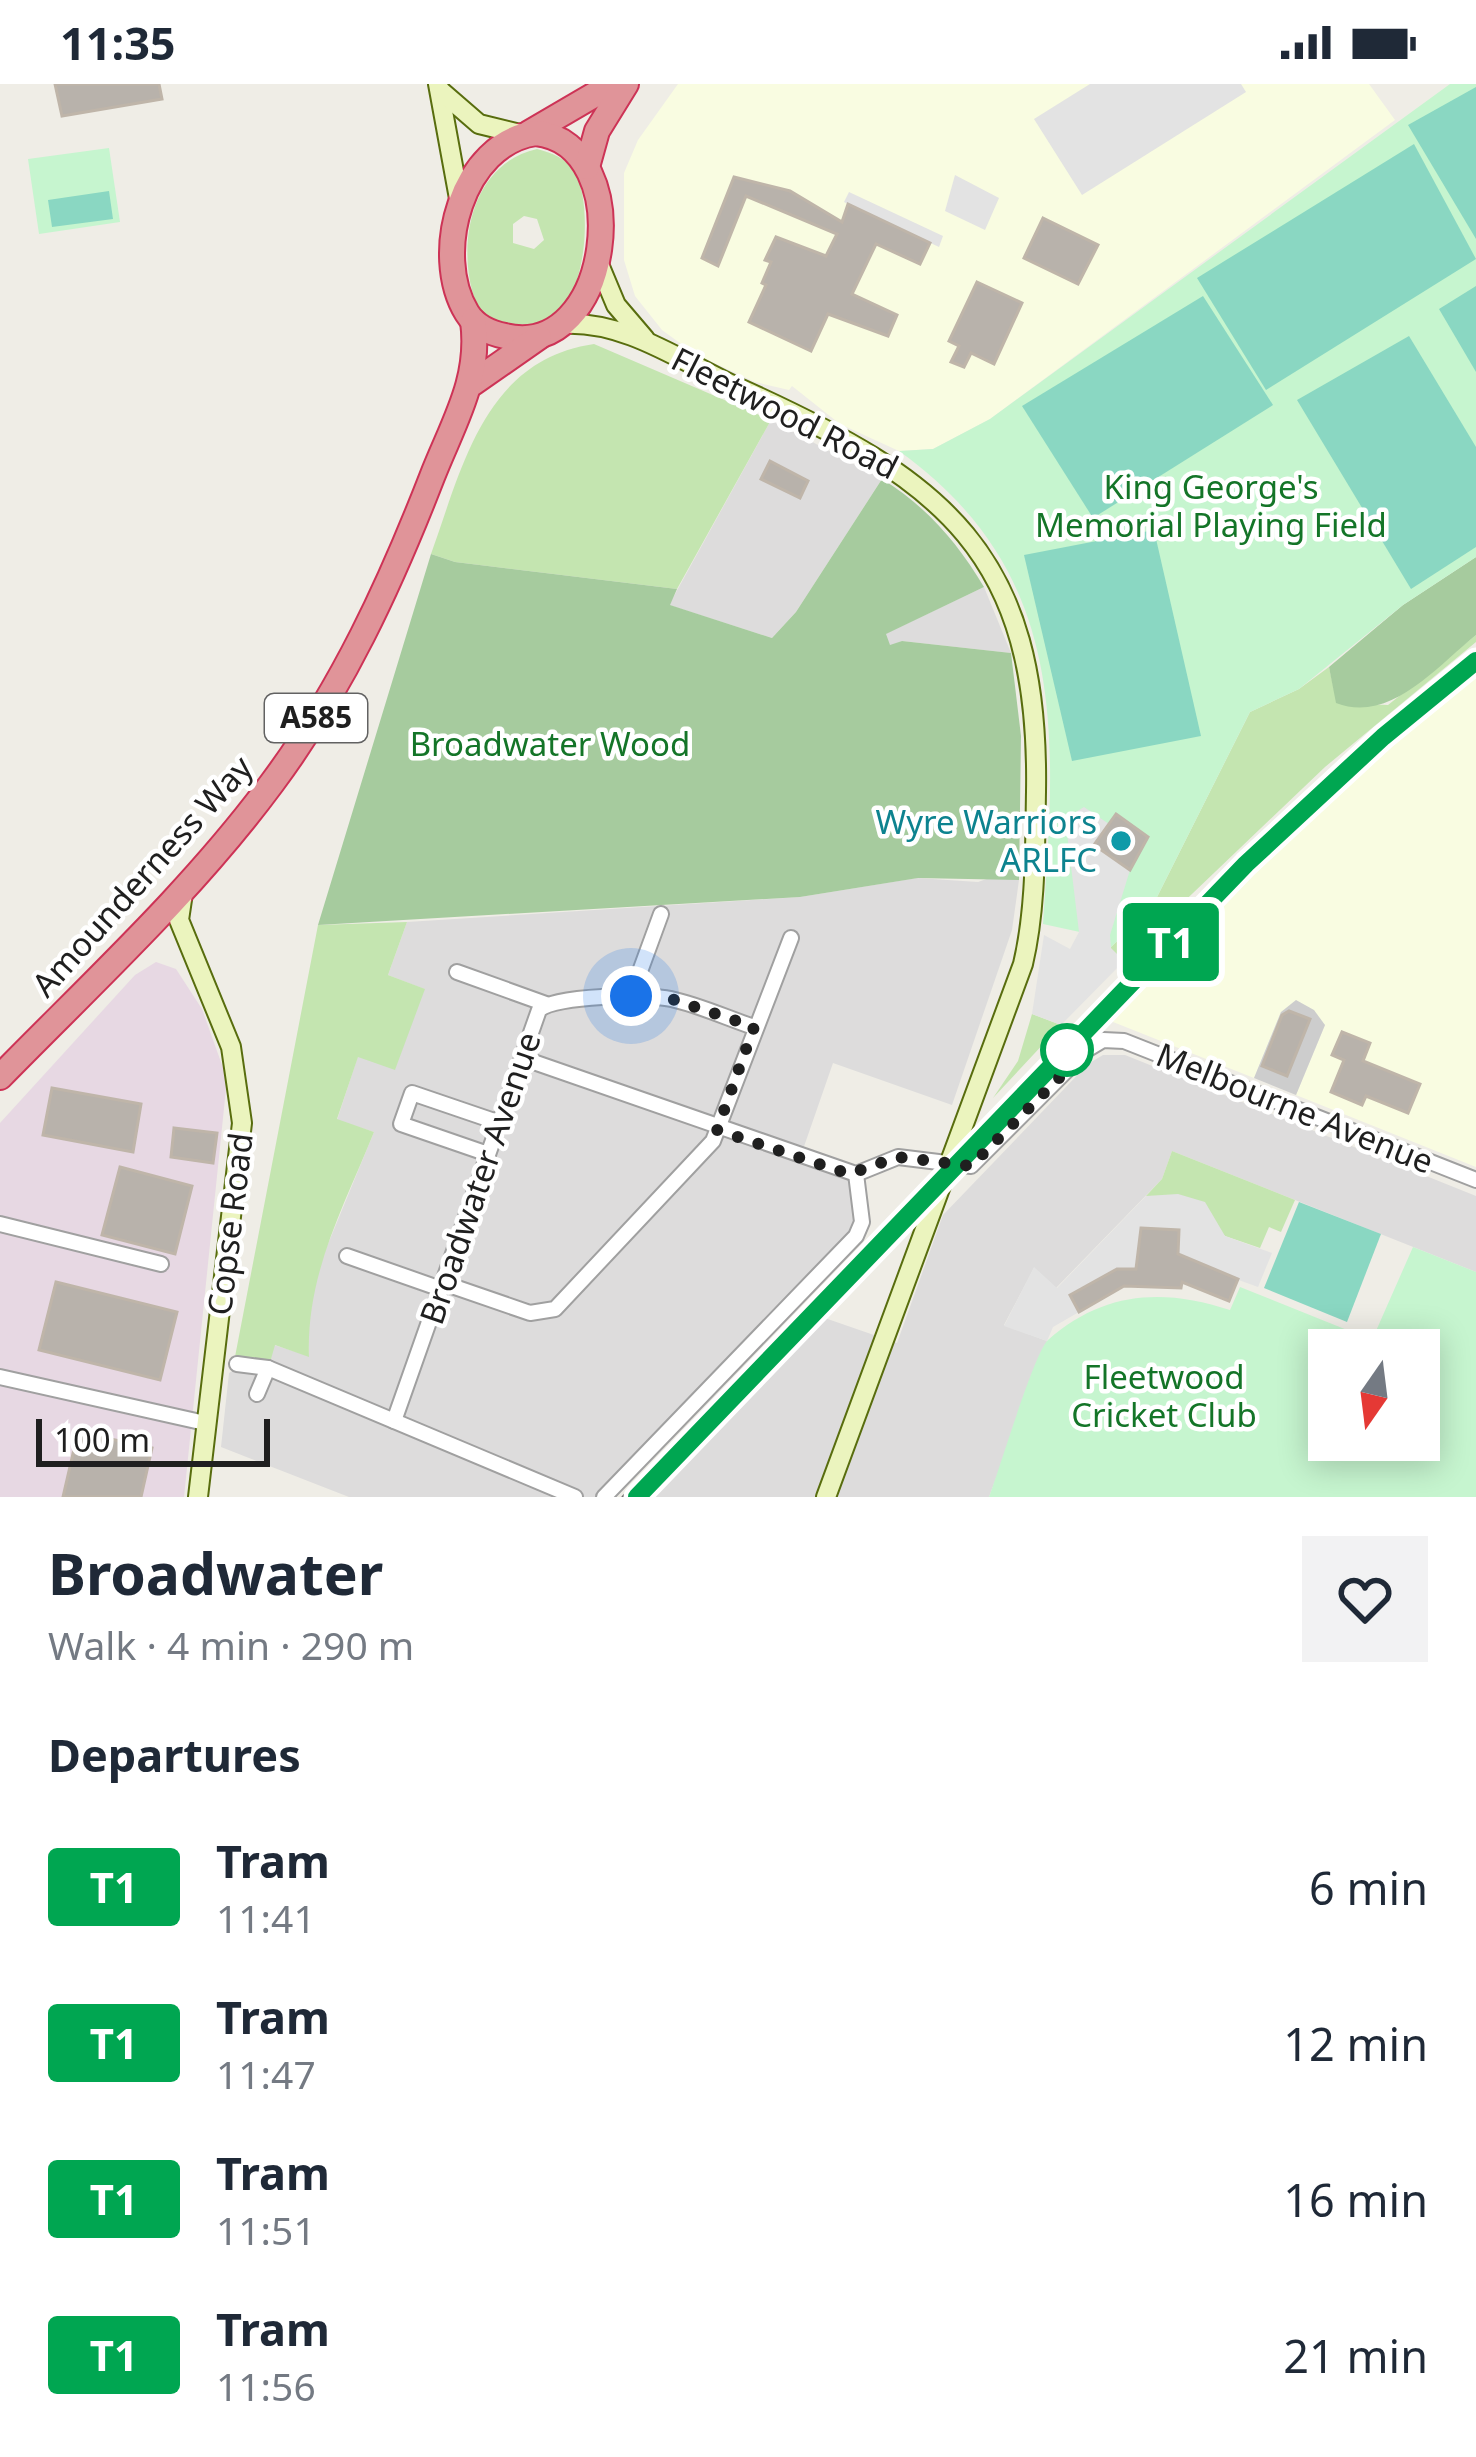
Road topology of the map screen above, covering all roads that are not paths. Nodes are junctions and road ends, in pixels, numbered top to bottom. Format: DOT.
graph roads {
  1 [pos="614,84"];
  2 [pos="626,84"];
  3 [pos="440,88"];
  4 [pos="525,134"];
  5 [pos="587,166"];
  6 [pos="460,204"];
  7 [pos="597,257"];
  8 [pos="473,321"];
  9 [pos="550,330"];
  10 [pos="647,341"];
  11 [pos="473,383"];
  12 [pos="183,890"];
  13 [pos="661,914"];
  14 [pos="791,938"];
  15 [pos="457,971"];
  16 [pos="631,996"];
  17 [pos="546,1004"];
  18 [pos="754,1027"];
  19 [pos="522,1058"];
  20 [pos="0,1078"];
  21 [pos="500,1123"];
  22 [pos="717,1130"];
  23 [pos="488,1154"];
  24 [pos="946,1166"];
  25 [pos="856,1174"];
  26 [pos="1476,1180"];
  27 [pos="0,1224"];
  28 [pos="347,1256"];
  29 [pos="161,1264"];
  30 [pos="442,1286"];
  31 [pos="237,1364"];
  32 [pos="268,1368"];
  33 [pos="0,1377"];
  34 [pos="257,1394"];
  35 [pos="394,1420"];
  36 [pos="205,1424"];
  37 [pos="198,1497"];
  38 [pos="575,1497"];
  39 [pos="604,1497"];
  40 [pos="826,1497"];
  1 -- 4 [label="highway, A585"];
  2 -- 5 [label="highway"];
  3 -- 4 [label="street"];
  3 -- 6 [label="street"];
  4 -- 5 [label="highway"];
  4 -- 6 [label="highway, A585"];
  5 -- 7 [label="highway"];
  6 -- 8 [label="highway, A585"];
  7 -- 9 [label="highway"];
  7 -- 10 [label="street, Fleetwood Road"];
  8 -- 9 [label="highway"];
  8 -- 11 [label="highway, Amounderness Way / A585"];
  9 -- 10 [label="street, Fleetwood Road"];
  9 -- 11 [label="highway"];
  10 -- 24 [label="street, Fleetwood Road"];
  11 -- 12 [label="highway, Amounderness Way / A585"];
  12 -- 20 [label="highway, Amounderness Way / A585"];
  12 -- 36 [label="street, Copse Road"];
  13 -- 16 [label="street"];
  14 -- 18 [label="street"];
  15 -- 17 [label="street"];
  16 -- 17 [label="street, Broadwater Avenue"];
  16 -- 18 [label="street, Broadwater Avenue"];
  17 -- 19 [label="street, Broadwater Avenue"];
  18 -- 22 [label="street"];
  19 -- 21 [label="street, Broadwater Avenue"];
  19 -- 22 [label="street"];
  21 -- 23 [label="street, Broadwater Avenue"];
  21 -- 23 [label="street"];
  22 -- 25 [label="street"];
  22 -- 30 [label="street"];
  23 -- 30 [label="street, Broadwater Avenue"];
  24 -- 25 [label="street"];
  24 -- 26 [label="street, Melbourne Avenue"];
  24 -- 40 [label="street, Fleetwood Road"];
  25 -- 39 [label="street"];
  27 -- 29 [label="street"];
  28 -- 30 [label="street"];
  30 -- 35 [label="street, Broadwater Avenue"];
  31 -- 32 [label="street"];
  32 -- 34 [label="street"];
  32 -- 35 [label="street"];
  33 -- 36 [label="street"];
  35 -- 38 [label="street"];
  36 -- 37 [label="street, Copse Road"];
}
